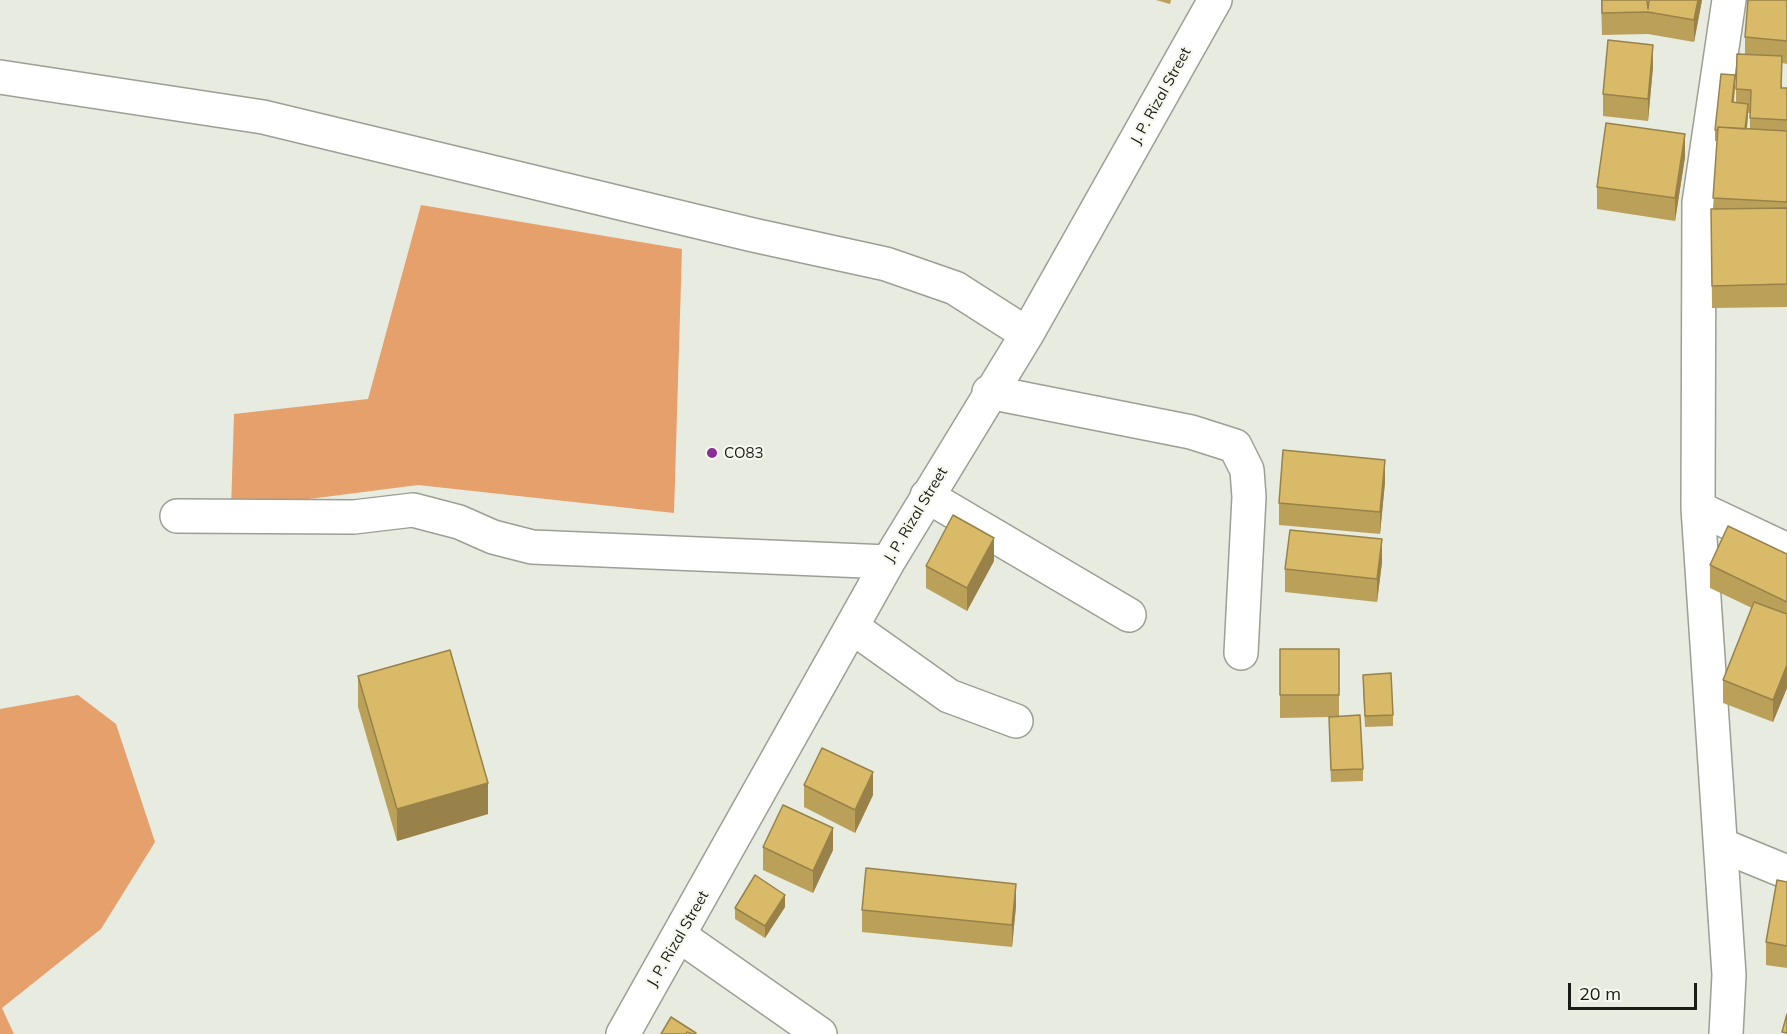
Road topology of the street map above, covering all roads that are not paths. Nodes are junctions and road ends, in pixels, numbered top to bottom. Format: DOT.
graph roads {
  1 [pos="1215,0"];
  2 [pos="1729,0"];
  3 [pos="0,77"];
  4 [pos="1027,334"];
  5 [pos="989,392"];
  6 [pos="927,496"];
  7 [pos="1698,508"];
  8 [pos="177,516"];
  9 [pos="1787,550"];
  10 [pos="888,562"];
  11 [pos="1129,615"];
  12 [pos="852,627"];
  13 [pos="1241,653"];
  14 [pos="1016,721"];
  15 [pos="1721,845"];
  16 [pos="1787,872"];
  17 [pos="680,936"];
  18 [pos="623,1034"];
  19 [pos="820,1034"];
  20 [pos="1726,1034"];
  1 -- 4 [label="street, J. P. Rizal Street"];
  2 -- 7 [label="street"];
  3 -- 4 [label="street"];
  4 -- 5 [label="street, J. P. Rizal Street"];
  5 -- 6 [label="street, J. P. Rizal Street"];
  5 -- 13 [label="street"];
  6 -- 10 [label="street, J. P. Rizal Street"];
  6 -- 11 [label="street"];
  7 -- 9 [label="street"];
  7 -- 15 [label="street"];
  8 -- 10 [label="street"];
  10 -- 12 [label="street, J. P. Rizal Street"];
  12 -- 14 [label="street"];
  12 -- 17 [label="street, J. P. Rizal Street"];
  15 -- 16 [label="street"];
  15 -- 20 [label="street"];
  17 -- 18 [label="street, J. P. Rizal Street"];
  17 -- 19 [label="street"];
}
